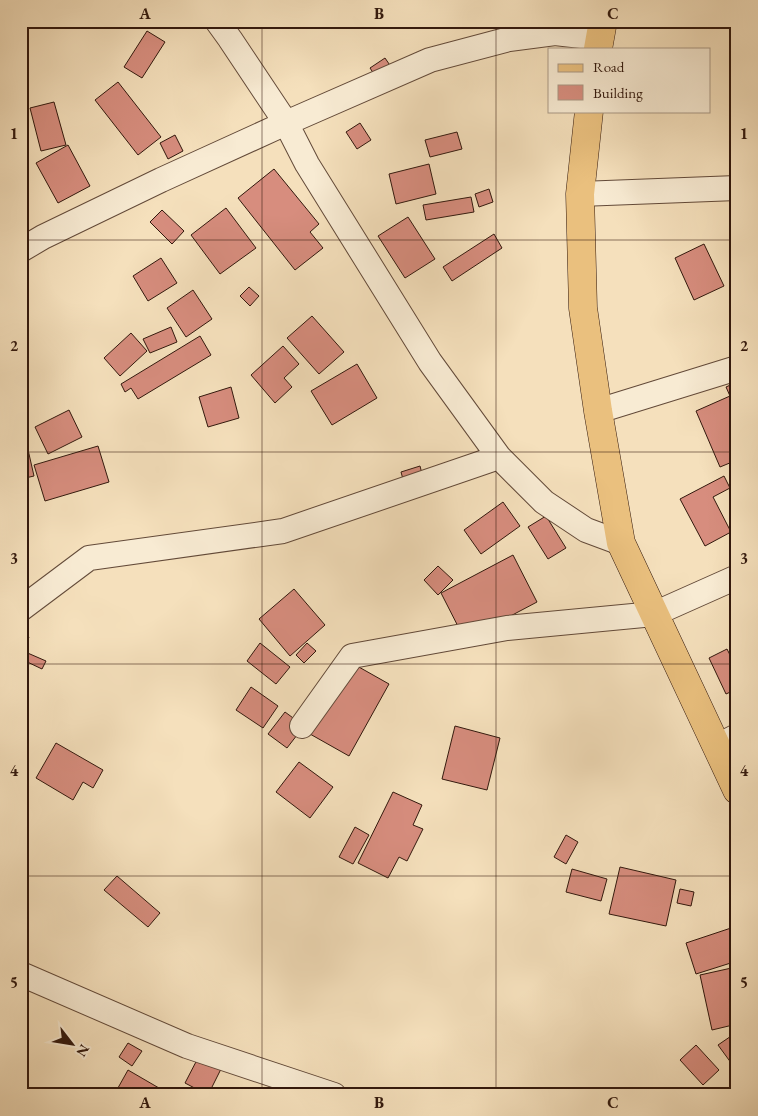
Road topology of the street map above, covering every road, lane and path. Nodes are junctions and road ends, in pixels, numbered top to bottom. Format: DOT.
graph roads {
  1 [pos="217,21"];
  2 [pos="600,36"];
  3 [pos="589,112"];
  4 [pos="286,123"];
  5 [pos="737,188"];
  6 [pos="580,194"];
  7 [pos="21,250"];
  8 [pos="737,368"];
  9 [pos="598,410"];
  10 [pos="499,457"];
  11 [pos="620,543"];
  12 [pos="737,577"];
  13 [pos="21,609"];
  14 [pos="654,614"];
  15 [pos="302,726"];
  16 [pos="726,742"];
  17 [pos="737,790"];
  18 [pos="21,974"];
  19 [pos="334,1095"];
  1 -- 4 [label="street"];
  2 -- 4 [label="street"];
  3 -- 6 [label="main road"];
  4 -- 7 [label="street"];
  4 -- 10 [label="street"];
  5 -- 6 [label="street"];
  6 -- 9 [label="main road"];
  8 -- 9 [label="street"];
  9 -- 11 [label="main road"];
  10 -- 11 [label="street"];
  10 -- 13 [label="street"];
  11 -- 14 [label="main road"];
  12 -- 14 [label="street"];
  14 -- 15 [label="street"];
  14 -- 16 [label="main road"];
  16 -- 17 [label="main road"];
  18 -- 19 [label="street"];
}
